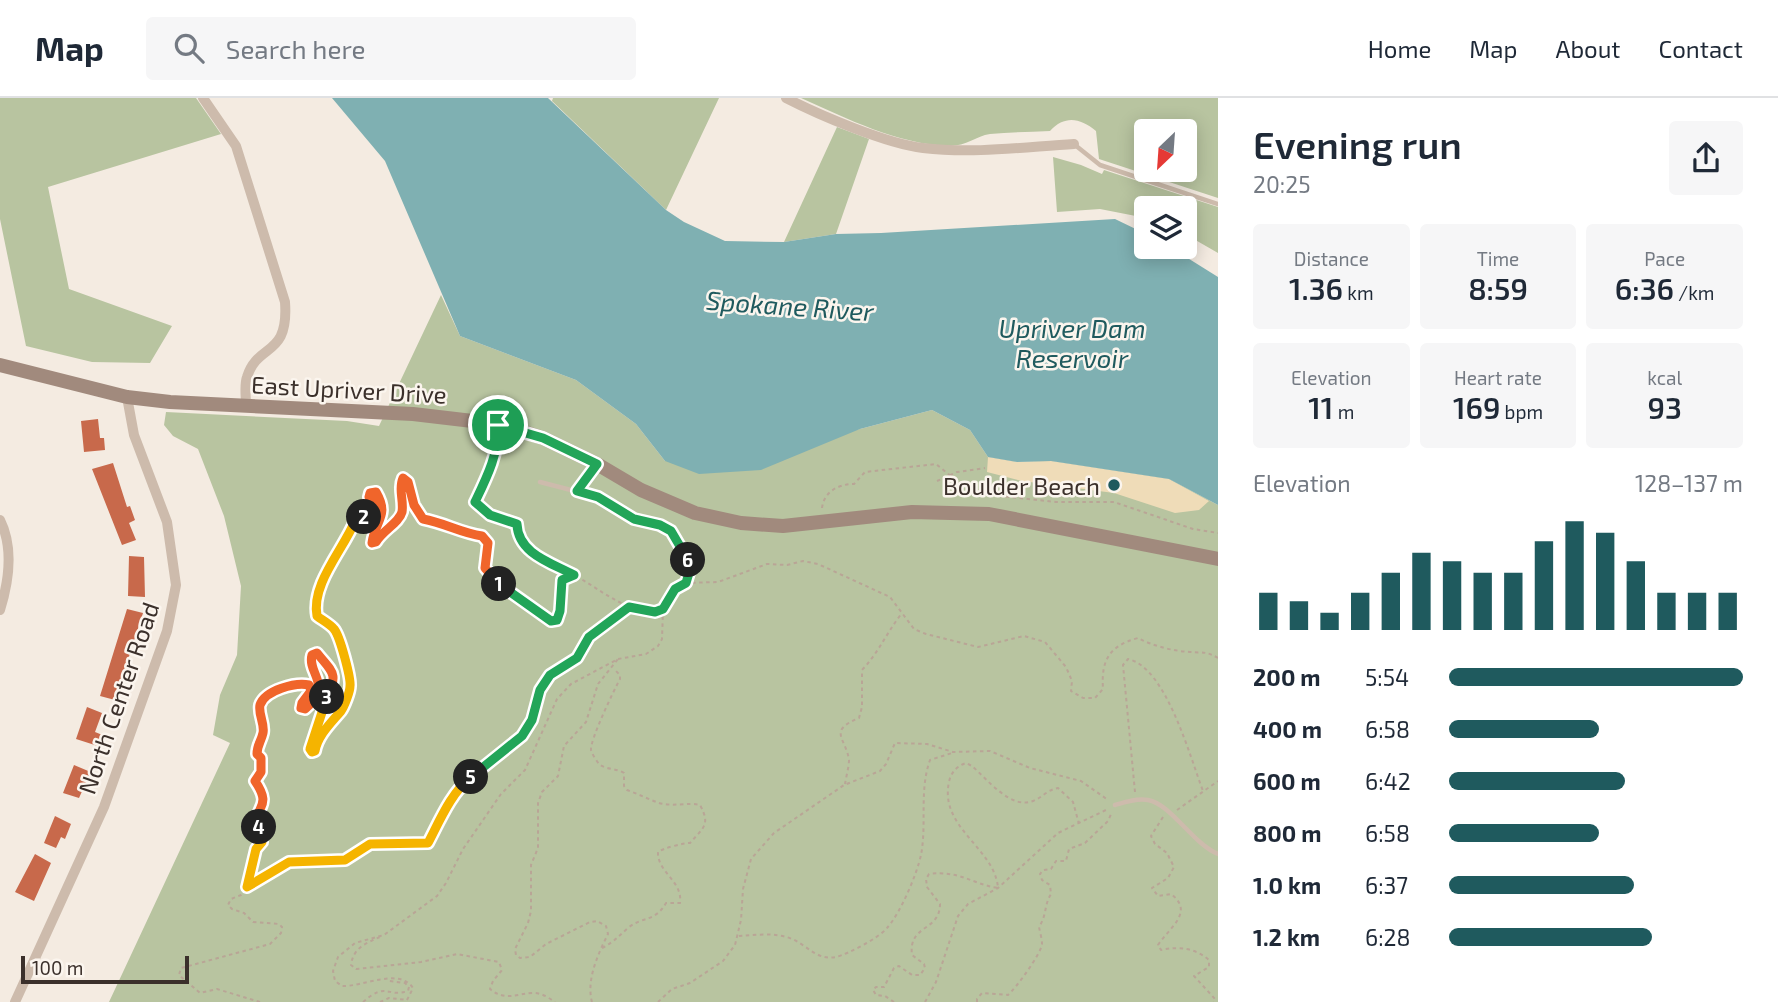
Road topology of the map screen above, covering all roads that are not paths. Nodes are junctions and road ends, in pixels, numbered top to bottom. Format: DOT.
graph roads {
  1 [pos="203,98"];
  2 [pos="786,98"];
  3 [pos="1074,144"];
  4 [pos="1218,204"];
  5 [pos="0,365"];
  6 [pos="127,397"];
  7 [pos="246,405"];
  8 [pos="597,464"];
  9 [pos="540,482"];
  10 [pos="577,491"];
  11 [pos="598,497"];
  12 [pos="0,520"];
  13 [pos="1218,559"];
  14 [pos="0,610"];
  15 [pos="1115,804"];
  16 [pos="1218,854"];
  17 [pos="15,1002"];
  1 -- 7 [label="street"];
  2 -- 3 [label="street"];
  3 -- 4 [label="lane"];
  5 -- 6 [label="main road, East Upriver Drive"];
  6 -- 7 [label="main road, East Upriver Drive"];
  6 -- 17 [label="street, North Center Road"];
  7 -- 8 [label="main road, East Upriver Drive"];
  8 -- 10 [label="lane"];
  8 -- 13 [label="main road, East Upriver Drive"];
  9 -- 10 [label="lane"];
  10 -- 11 [label="lane"];
  12 -- 14 [label="street"];
  15 -- 16 [label="lane"];
}
